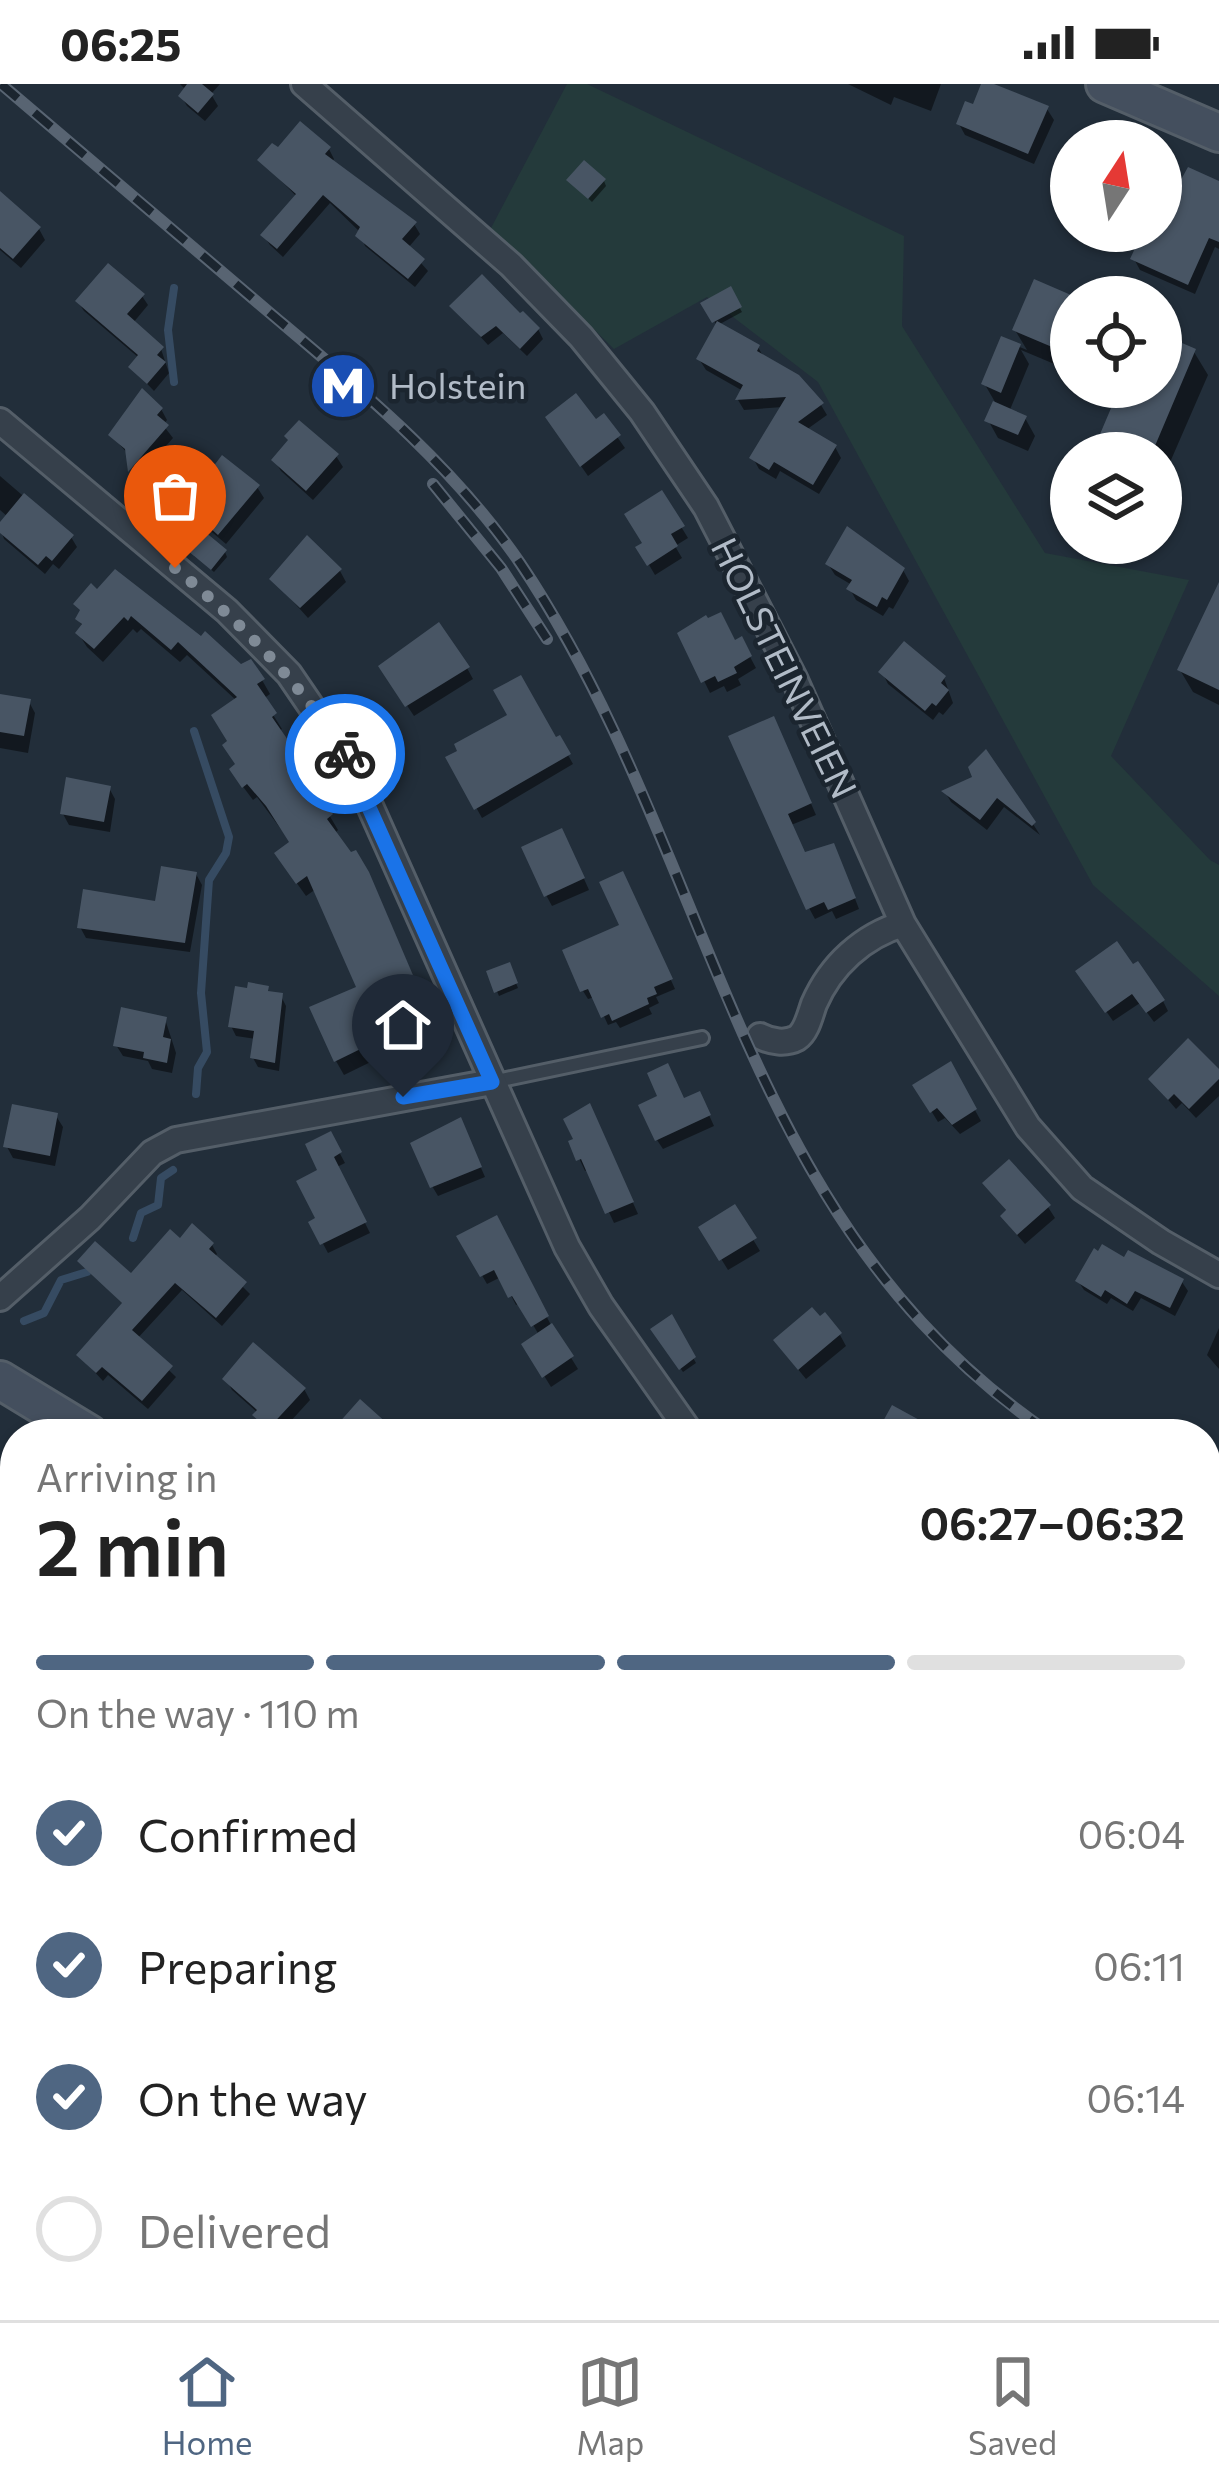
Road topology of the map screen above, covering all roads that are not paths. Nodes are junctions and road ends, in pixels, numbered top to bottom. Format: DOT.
graph roads {
  1 [pos="304,84"];
  2 [pos="1105,84"];
  3 [pos="1219,134"];
  4 [pos="0,421"];
  5 [pos="903,924"];
  6 [pos="760,1036"];
  7 [pos="702,1038"];
  8 [pos="492,1082"];
  9 [pos="1219,1275"];
  10 [pos="0,1298"];
  11 [pos="0,1380"];
  12 [pos="64,1419"];
  13 [pos="681,1419"];
  1 -- 5 [label="street, HOLSTEINVEIEN"];
  2 -- 3 [label="main road"];
  4 -- 8 [label="street"];
  5 -- 6 [label="street"];
  5 -- 9 [label="street, HOLSTEINVEIEN"];
  7 -- 8 [label="lane"];
  8 -- 10 [label="street"];
  8 -- 13 [label="street"];
  11 -- 12 [label="main road"];
}
